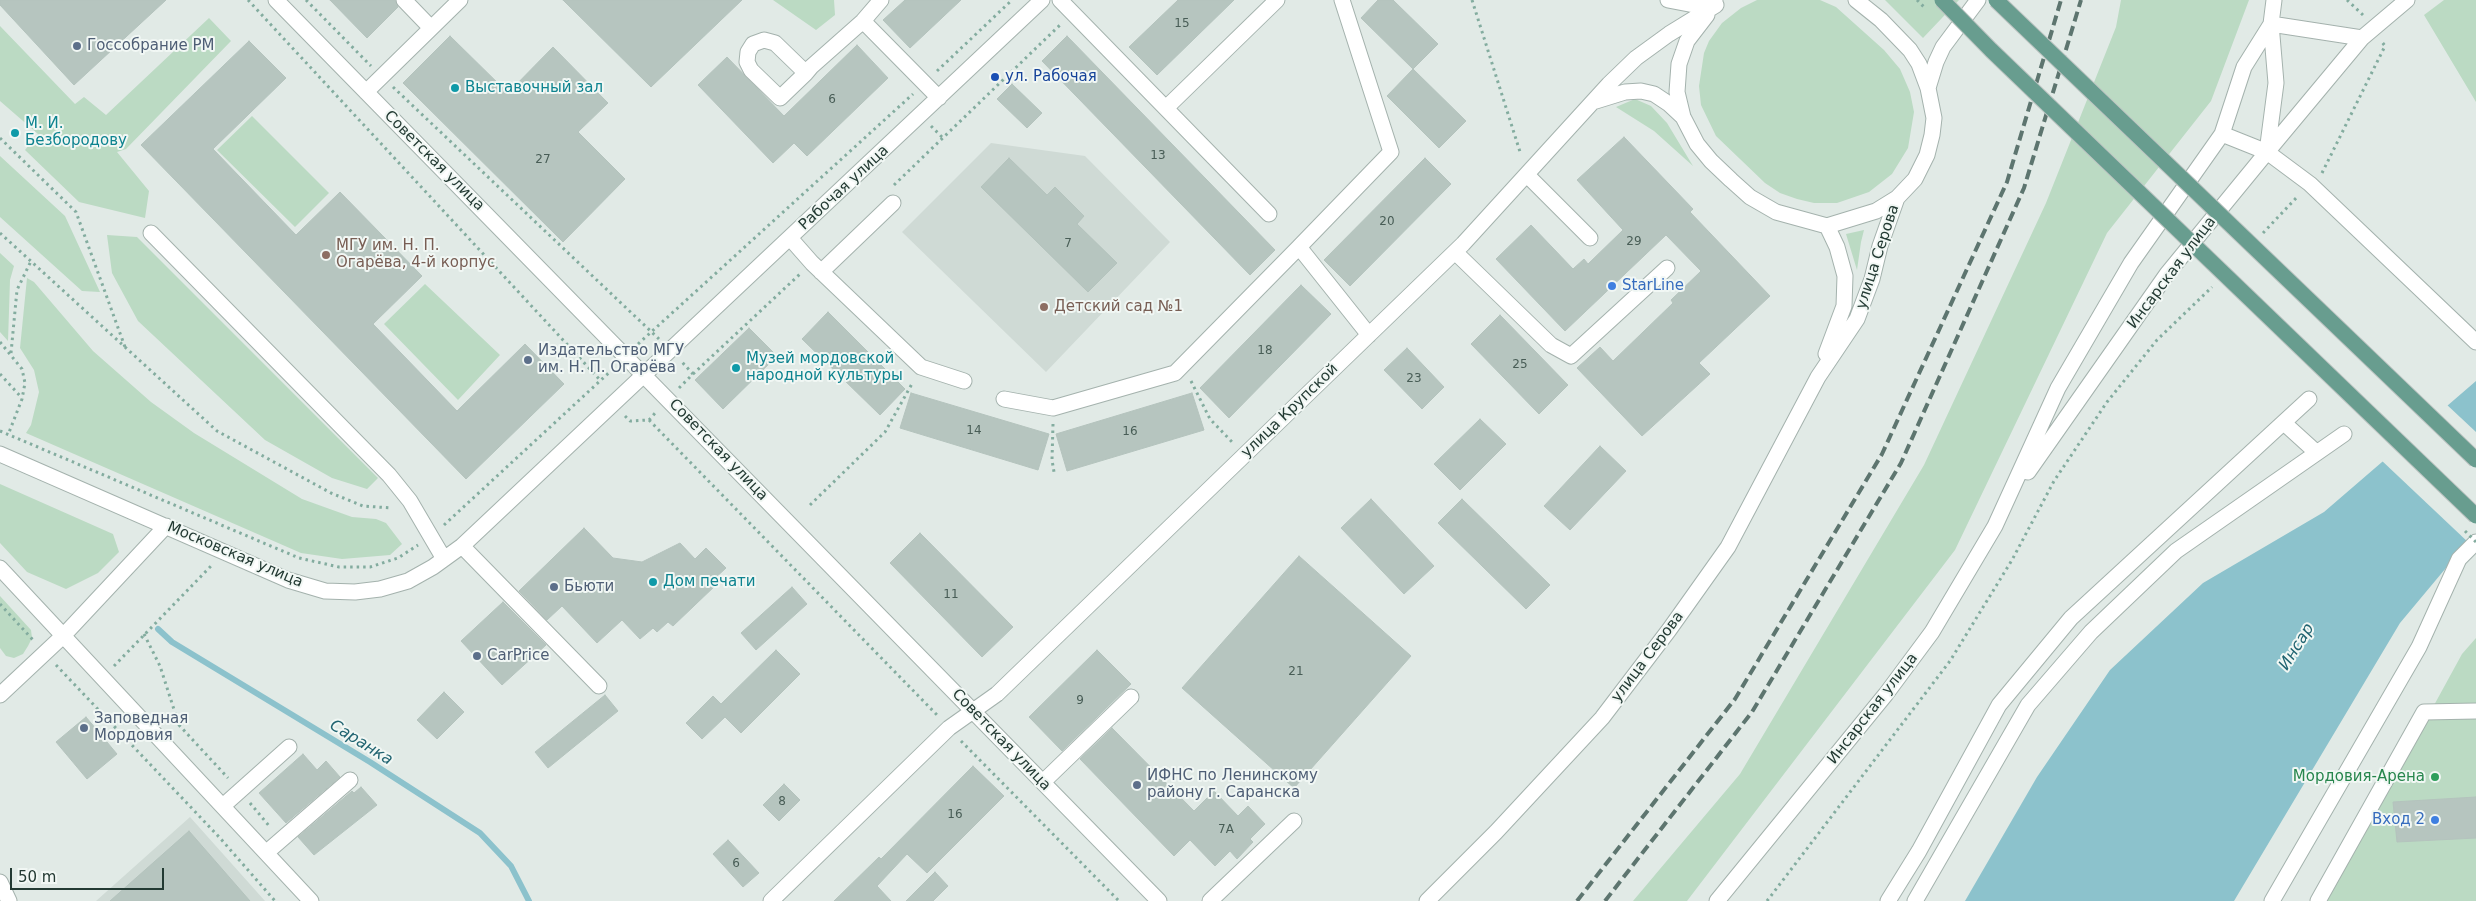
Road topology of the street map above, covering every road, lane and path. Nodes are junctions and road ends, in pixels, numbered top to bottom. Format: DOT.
graph roads {
  1 [pos="248,0"];
  2 [pos="276,0"];
  3 [pos="306,0"];
  4 [pos="404,0"];
  5 [pos="460,0"];
  6 [pos="881,0"];
  7 [pos="1012,0"];
  8 [pos="1042,0"];
  9 [pos="1060,0"];
  10 [pos="1277,0"];
  11 [pos="1342,0"];
  12 [pos="1472,0"];
  13 [pos="1668,0"];
  14 [pos="1856,0"];
  15 [pos="1942,0"];
  16 [pos="1978,0"];
  17 [pos="1996,0"];
  18 [pos="2274,0"];
  19 [pos="2347,0"];
  20 [pos="2407,0"];
  21 [pos="1718,2"];
  22 [pos="863,21"];
  23 [pos="2271,24"];
  24 [pos="2375,26"];
  25 [pos="431,28"];
  26 [pos="2362,38"];
  27 [pos="806,73"];
  28 [pos="382,77"];
  29 [pos="924,83"];
  30 [pos="1928,88"];
  31 [pos="366,92"];
  32 [pos="939,98"];
  33 [pos="1596,101"];
  34 [pos="1166,108"];
  35 [pos="1683,117"];
  36 [pos="2222,134"];
  37 [pos="0,138"];
  38 [pos="2267,152"];
  39 [pos="1527,175"];
  40 [pos="2310,184"];
  41 [pos="1897,198"];
  42 [pos="893,203"];
  43 [pos="1269,214"];
  44 [pos="1826,226"];
  45 [pos="0,233"];
  46 [pos="152,233"];
  47 [pos="790,238"];
  48 [pos="1590,238"];
  49 [pos="2257,240"];
  50 [pos="1299,247"];
  51 [pos="1455,252"];
  52 [pos="31,261"];
  53 [pos="1667,268"];
  54 [pos="821,272"];
  55 [pos="2216,283"];
  56 [pos="651,332"];
  57 [pos="1369,335"];
  58 [pos="0,342"];
  59 [pos="2476,342"];
  60 [pos="125,347"];
  61 [pos="11,354"];
  62 [pos="626,356"];
  63 [pos="1183,365"];
  64 [pos="921,367"];
  65 [pos="0,374"];
  66 [pos="644,375"];
  67 [pos="1818,377"];
  68 [pos="601,381"];
  69 [pos="964,381"];
  70 [pos="22,399"];
  71 [pos="1004,399"];
  72 [pos="2309,399"];
  73 [pos="1054,408"];
  74 [pos="649,420"];
  75 [pos="2284,423"];
  76 [pos="0,431"];
  77 [pos="2344,434"];
  78 [pos="8,435"];
  79 [pos="2317,453"];
  80 [pos="0,454"];
  81 [pos="1244,455"];
  82 [pos="2476,460"];
  83 [pos="1054,472"];
  84 [pos="410,501"];
  85 [pos="2007,502"];
  86 [pos="810,505"];
  87 [pos="2476,516"];
  88 [pos="166,526"];
  89 [pos="431,537"];
  90 [pos="2476,542"];
  91 [pos="462,546"];
  92 [pos="444,559"];
  93 [pos="211,565"];
  94 [pos="0,568"];
  95 [pos="0,604"];
  96 [pos="144,634"];
  97 [pos="64,635"];
  98 [pos="45,654"];
  99 [pos="103,677"];
  100 [pos="599,686"];
  101 [pos="0,695"];
  102 [pos="1131,696"];
  103 [pos="973,711"];
  104 [pos="2476,711"];
  105 [pos="949,728"];
  106 [pos="289,747"];
  107 [pos="350,780"];
  108 [pos="1043,782"];
  109 [pos="239,791"];
  110 [pos="224,804"];
  111 [pos="1294,821"];
  112 [pos="281,840"];
  113 [pos="267,852"];
  114 [pos="0,882"];
  115 [pos="9,901"];
  116 [pos="274,901"];
  117 [pos="311,901"];
  118 [pos="771,901"];
  119 [pos="1119,901"];
  120 [pos="1159,901"];
  121 [pos="1210,901"];
  122 [pos="1427,901"];
  123 [pos="1717,901"];
  124 [pos="1767,901"];
  125 [pos="1888,901"];
  126 [pos="1915,901"];
  127 [pos="2272,901"];
  128 [pos="2318,901"];
  1 -- 68 [label="path"];
  2 -- 31 [label="street, Советская улица"];
  3 -- 28 [label="path"];
  4 -- 25 [label="street"];
  5 -- 25 [label="street"];
  6 -- 22 [label="street"];
  7 -- 29 [label="path"];
  8 -- 32 [label="street, Рабочая улица"];
  9 -- 34 [label="street"];
  10 -- 34 [label="street"];
  11 -- 50 [label="street"];
  12 -- 39 [label="path"];
  13 -- 21 [label="street"];
  14 -- 30 [label="street, улица Серова"];
  15 -- 87 [label="main road, bridge"];
  16 -- 30 [label="street"];
  17 -- 82 [label="main road, bridge"];
  18 -- 23 [label="street, Инсарская улица"];
  19 -- 24 [label="path"];
  20 -- 24 [label="street"];
  21 -- 33 [label="street, улица Крупской"];
  21 -- 35 [label="street"];
  22 -- 27 [label="street"];
  22 -- 29 [label="street"];
  23 -- 26 [label="street"];
  23 -- 36 [label="street, Инсарская улица"];
  23 -- 38 [label="street, Инсарская улица"];
  24 -- 26 [label="street"];
  24 -- 40 [label="path"];
  25 -- 28 [label="street"];
  26 -- 38 [label="street"];
  28 -- 31 [label="street"];
  28 -- 56 [label="path"];
  29 -- 32 [label="street"];
  29 -- 56 [label="path"];
  30 -- 41 [label="street, улица Серова"];
  31 -- 62 [label="street, Советская улица"];
  32 -- 47 [label="street, Рабочая улица"];
  33 -- 35 [label="street, улица Крупской"];
  33 -- 39 [label="street, улица Крупской"];
  34 -- 43 [label="street"];
  35 -- 44 [label="street"];
  36 -- 38 [label="street"];
  36 -- 85 [label="street, Инсарская улица"];
  37 -- 60 [label="path"];
  38 -- 40 [label="street"];
  38 -- 85 [label="street, Инсарская улица"];
  39 -- 48 [label="street"];
  39 -- 51 [label="street, улица Крупской"];
  40 -- 49 [label="path"];
  40 -- 59 [label="street"];
  41 -- 44 [label="street"];
  41 -- 67 [label="street, улица Серова"];
  42 -- 54 [label="street"];
  44 -- 67 [label="street, улица Серова"];
  45 -- 52 [label="path"];
  46 -- 84 [label="street"];
  47 -- 54 [label="street"];
  47 -- 66 [label="street, Рабочая улица"];
  50 -- 57 [label="street"];
  50 -- 63 [label="street"];
  51 -- 53 [label="street"];
  51 -- 57 [label="street, улица Крупской"];
  52 -- 60 [label="path"];
  52 -- 61 [label="path"];
  54 -- 64 [label="street"];
  55 -- 124 [label="path"];
  56 -- 62 [label="path"];
  57 -- 81 [label="street, улица Крупской"];
  58 -- 61 [label="path"];
  60 -- 84 [label="path"];
  61 -- 70 [label="path"];
  62 -- 66 [label="street, Советская улица"];
  62 -- 68 [label="path"];
  63 -- 73 [label="street"];
  63 -- 81 [label="path"];
  64 -- 69 [label="street"];
  64 -- 86 [label="path"];
  65 -- 70 [label="path"];
  66 -- 91 [label="street, Московская улица"];
  66 -- 103 [label="street, Советская улица"];
  67 -- 122 [label="street, улица Серова"];
  68 -- 89 [label="path"];
  70 -- 78 [label="path"];
  71 -- 73 [label="street"];
  72 -- 75 [label="street"];
  73 -- 83 [label="path"];
  74 -- 105 [label="path"];
  75 -- 79 [label="street"];
  75 -- 125 [label="street"];
  76 -- 78 [label="path"];
  77 -- 79 [label="street"];
  78 -- 89 [label="path"];
  79 -- 126 [label="street"];
  80 -- 88 [label="street, Московская улица"];
  81 -- 103 [label="street, улица Крупской"];
  84 -- 89 [label="street"];
  85 -- 123 [label="street, Инсарская улица"];
  88 -- 92 [label="street, Московская улица"];
  88 -- 97 [label="street"];
  89 -- 92 [label="street"];
  90 -- 127 [label="street"];
  91 -- 92 [label="street, Московская улица"];
  91 -- 100 [label="street"];
  93 -- 96 [label="path"];
  94 -- 97 [label="street"];
  95 -- 98 [label="path"];
  96 -- 99 [label="path"];
  96 -- 109 [label="path"];
  97 -- 98 [label="street"];
  97 -- 99 [label="street"];
  98 -- 101 [label="street"];
  98 -- 116 [label="path"];
  99 -- 110 [label="street"];
  102 -- 108 [label="street"];
  103 -- 105 [label="street, улица Крупской"];
  103 -- 108 [label="street, Советская улица"];
  104 -- 128 [label="street"];
  105 -- 118 [label="street, улица Крупской"];
  105 -- 119 [label="path"];
  106 -- 109 [label="street"];
  107 -- 112 [label="street"];
  108 -- 120 [label="street, Советская улица"];
  109 -- 110 [label="street"];
  109 -- 112 [label="path"];
  110 -- 113 [label="street"];
  111 -- 121 [label="street"];
  112 -- 113 [label="street"];
  113 -- 117 [label="street"];
  114 -- 115 [label="street"];
}
